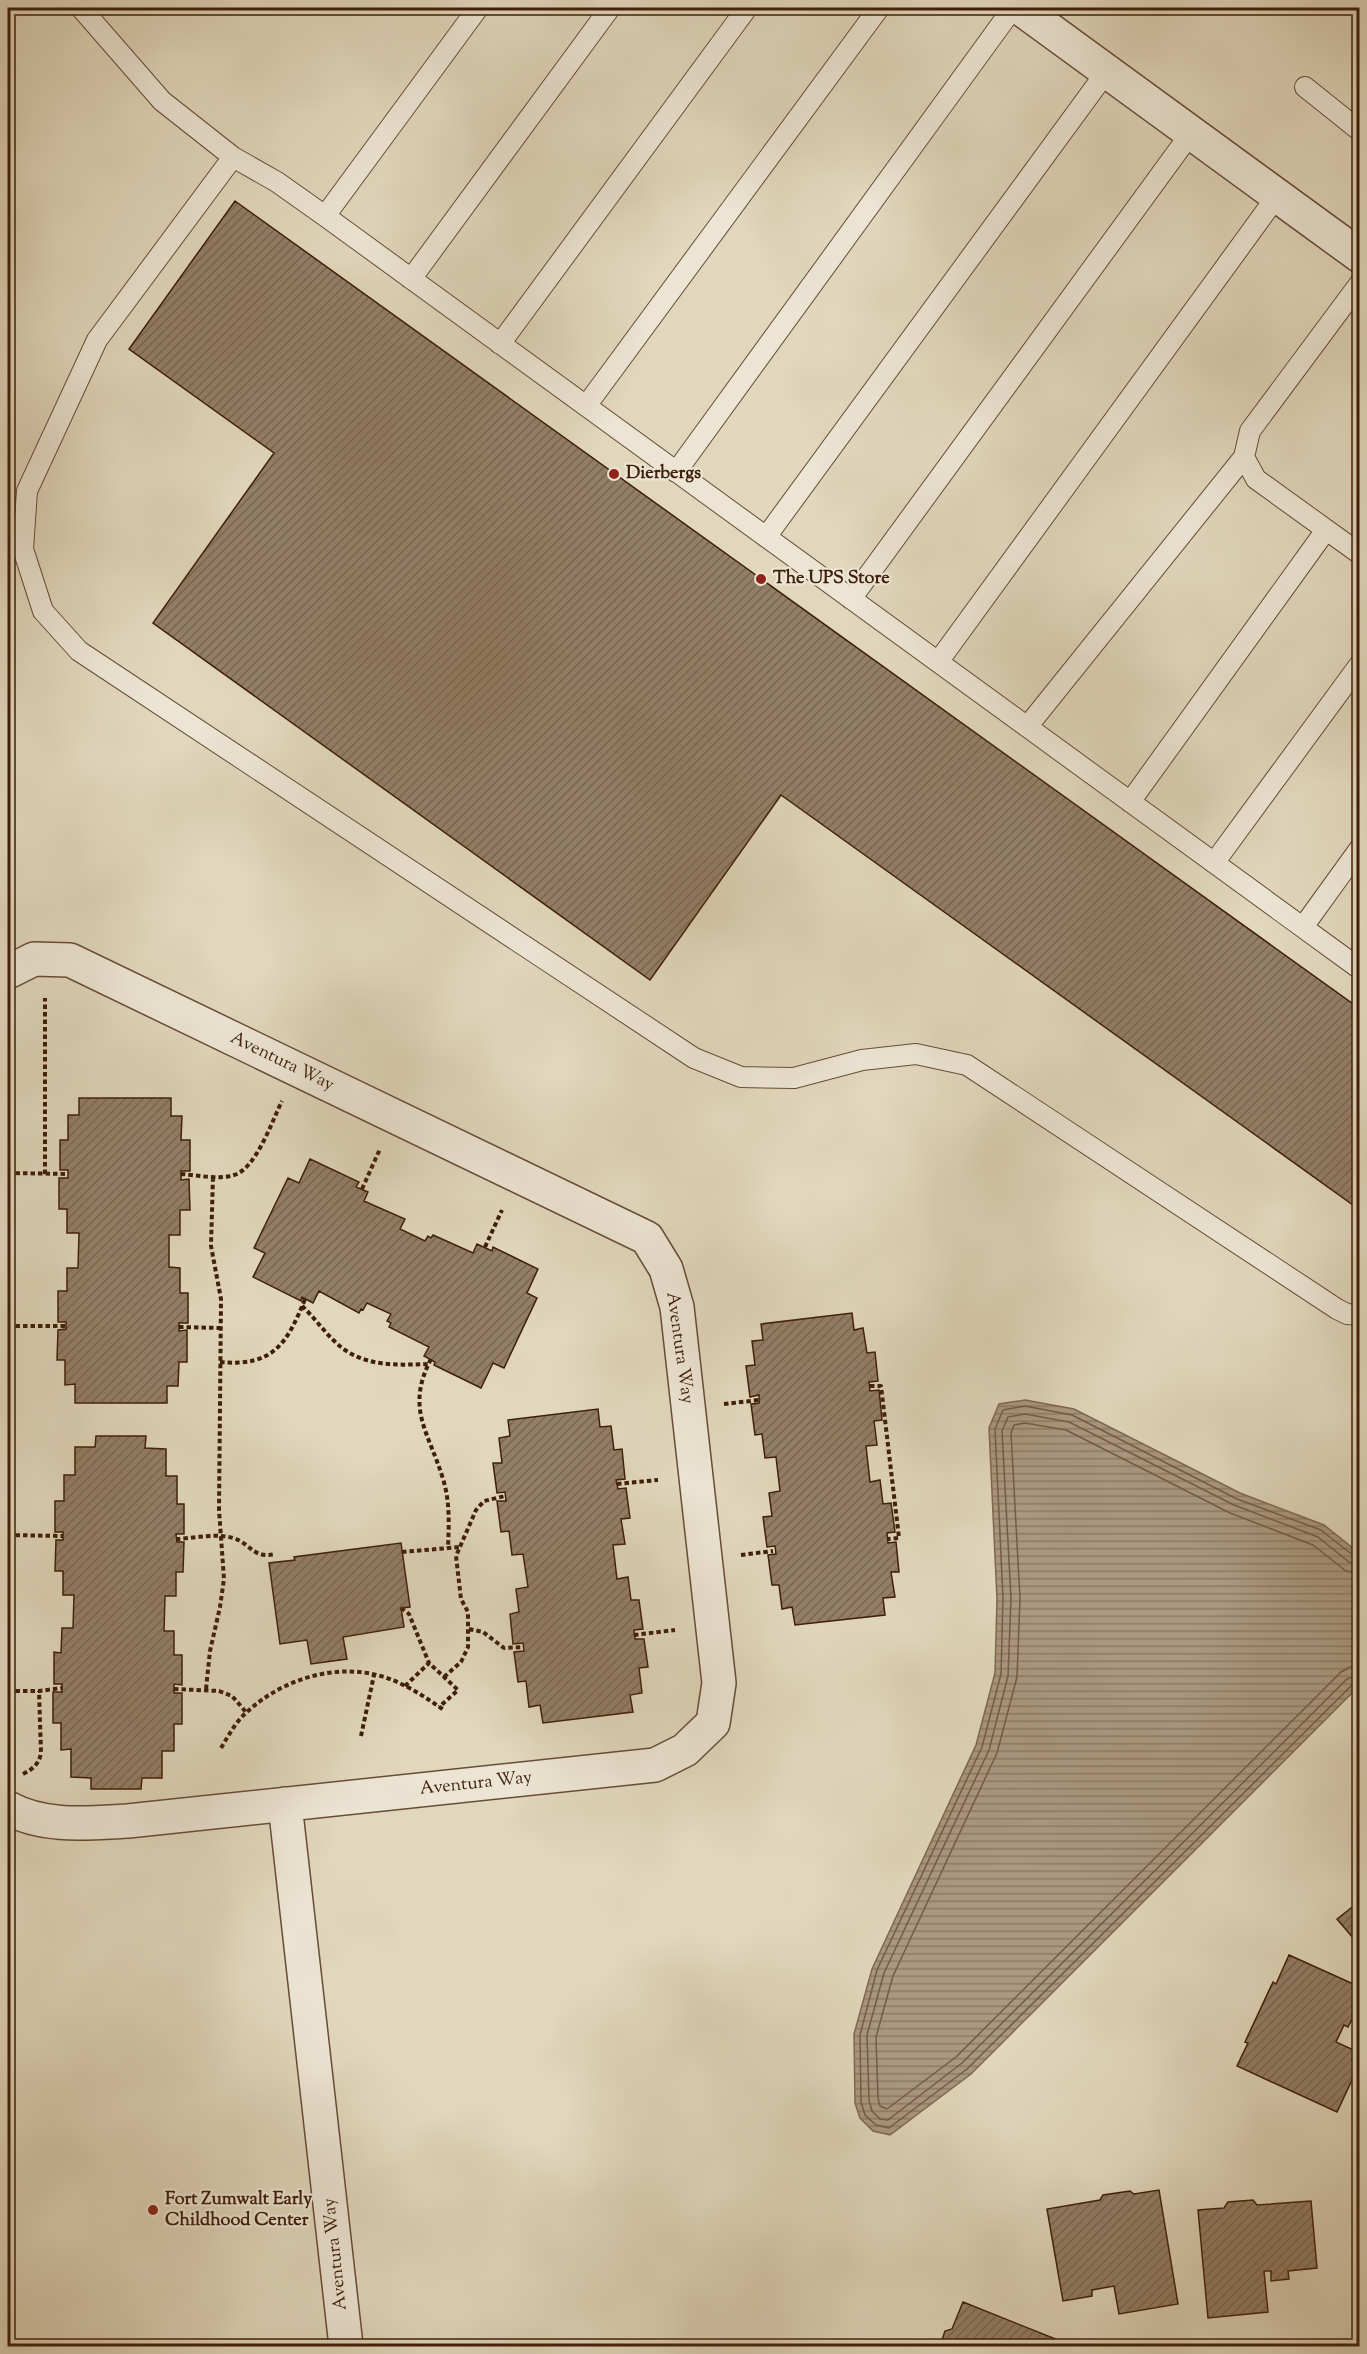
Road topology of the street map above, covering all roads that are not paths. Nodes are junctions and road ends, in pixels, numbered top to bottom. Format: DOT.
graph roads {
  1 [pos="81,8"];
  2 [pos="478,8"];
  3 [pos="610,8"];
  4 [pos="747,8"];
  5 [pos="879,8"];
  6 [pos="1013,8"];
  7 [pos="1020,8"];
  8 [pos="1107,71"];
  9 [pos="1305,87"];
  10 [pos="1359,131"];
  11 [pos="1191,133"];
  12 [pos="233,157"];
  13 [pos="1277,196"];
  14 [pos="325,216"];
  15 [pos="1359,256"];
  16 [pos="411,279"];
  17 [pos="1359,283"];
  18 [pos="500,344"];
  19 [pos="586,406"];
  20 [pos="1245,457"];
  21 [pos="676,472"];
  22 [pos="1326,530"];
  23 [pos="766,537"];
  24 [pos="1359,554"];
  25 [pos="850,599"];
  26 [pos="938,662"];
  27 [pos="1359,664"];
  28 [pos="1026,727"];
  29 [pos="1130,802"];
  30 [pos="1359,848"];
  31 [pos="1214,863"];
  32 [pos="1302,927"];
  33 [pos="1359,969"];
  34 [pos="8,972"];
  35 [pos="1359,1315"];
  36 [pos="11,1793"];
  37 [pos="285,1804"];
  38 [pos="346,2346"];
  1 -- 12 [label="lane"];
  2 -- 14 [label="lane"];
  3 -- 16 [label="lane"];
  4 -- 18 [label="lane"];
  5 -- 19 [label="lane"];
  6 -- 21 [label="lane"];
  7 -- 8 [label="street"];
  8 -- 11 [label="street"];
  8 -- 23 [label="lane"];
  9 -- 10 [label="lane"];
  11 -- 13 [label="street"];
  11 -- 25 [label="lane"];
  12 -- 14 [label="lane"];
  12 -- 35 [label="lane"];
  13 -- 15 [label="street"];
  13 -- 26 [label="lane"];
  14 -- 16 [label="lane"];
  16 -- 18 [label="lane"];
  17 -- 20 [label="lane"];
  18 -- 19 [label="lane"];
  19 -- 21 [label="lane"];
  20 -- 22 [label="lane"];
  20 -- 28 [label="lane"];
  21 -- 23 [label="lane"];
  22 -- 24 [label="lane"];
  22 -- 29 [label="lane"];
  23 -- 25 [label="lane"];
  25 -- 26 [label="lane"];
  26 -- 28 [label="lane"];
  27 -- 31 [label="lane"];
  28 -- 29 [label="lane"];
  29 -- 31 [label="lane"];
  30 -- 32 [label="lane"];
  31 -- 32 [label="lane"];
  32 -- 33 [label="lane"];
  34 -- 37 [label="street, Aventura Way"];
  36 -- 37 [label="street, Aventura Way"];
  37 -- 38 [label="street, Aventura Way"];
}
